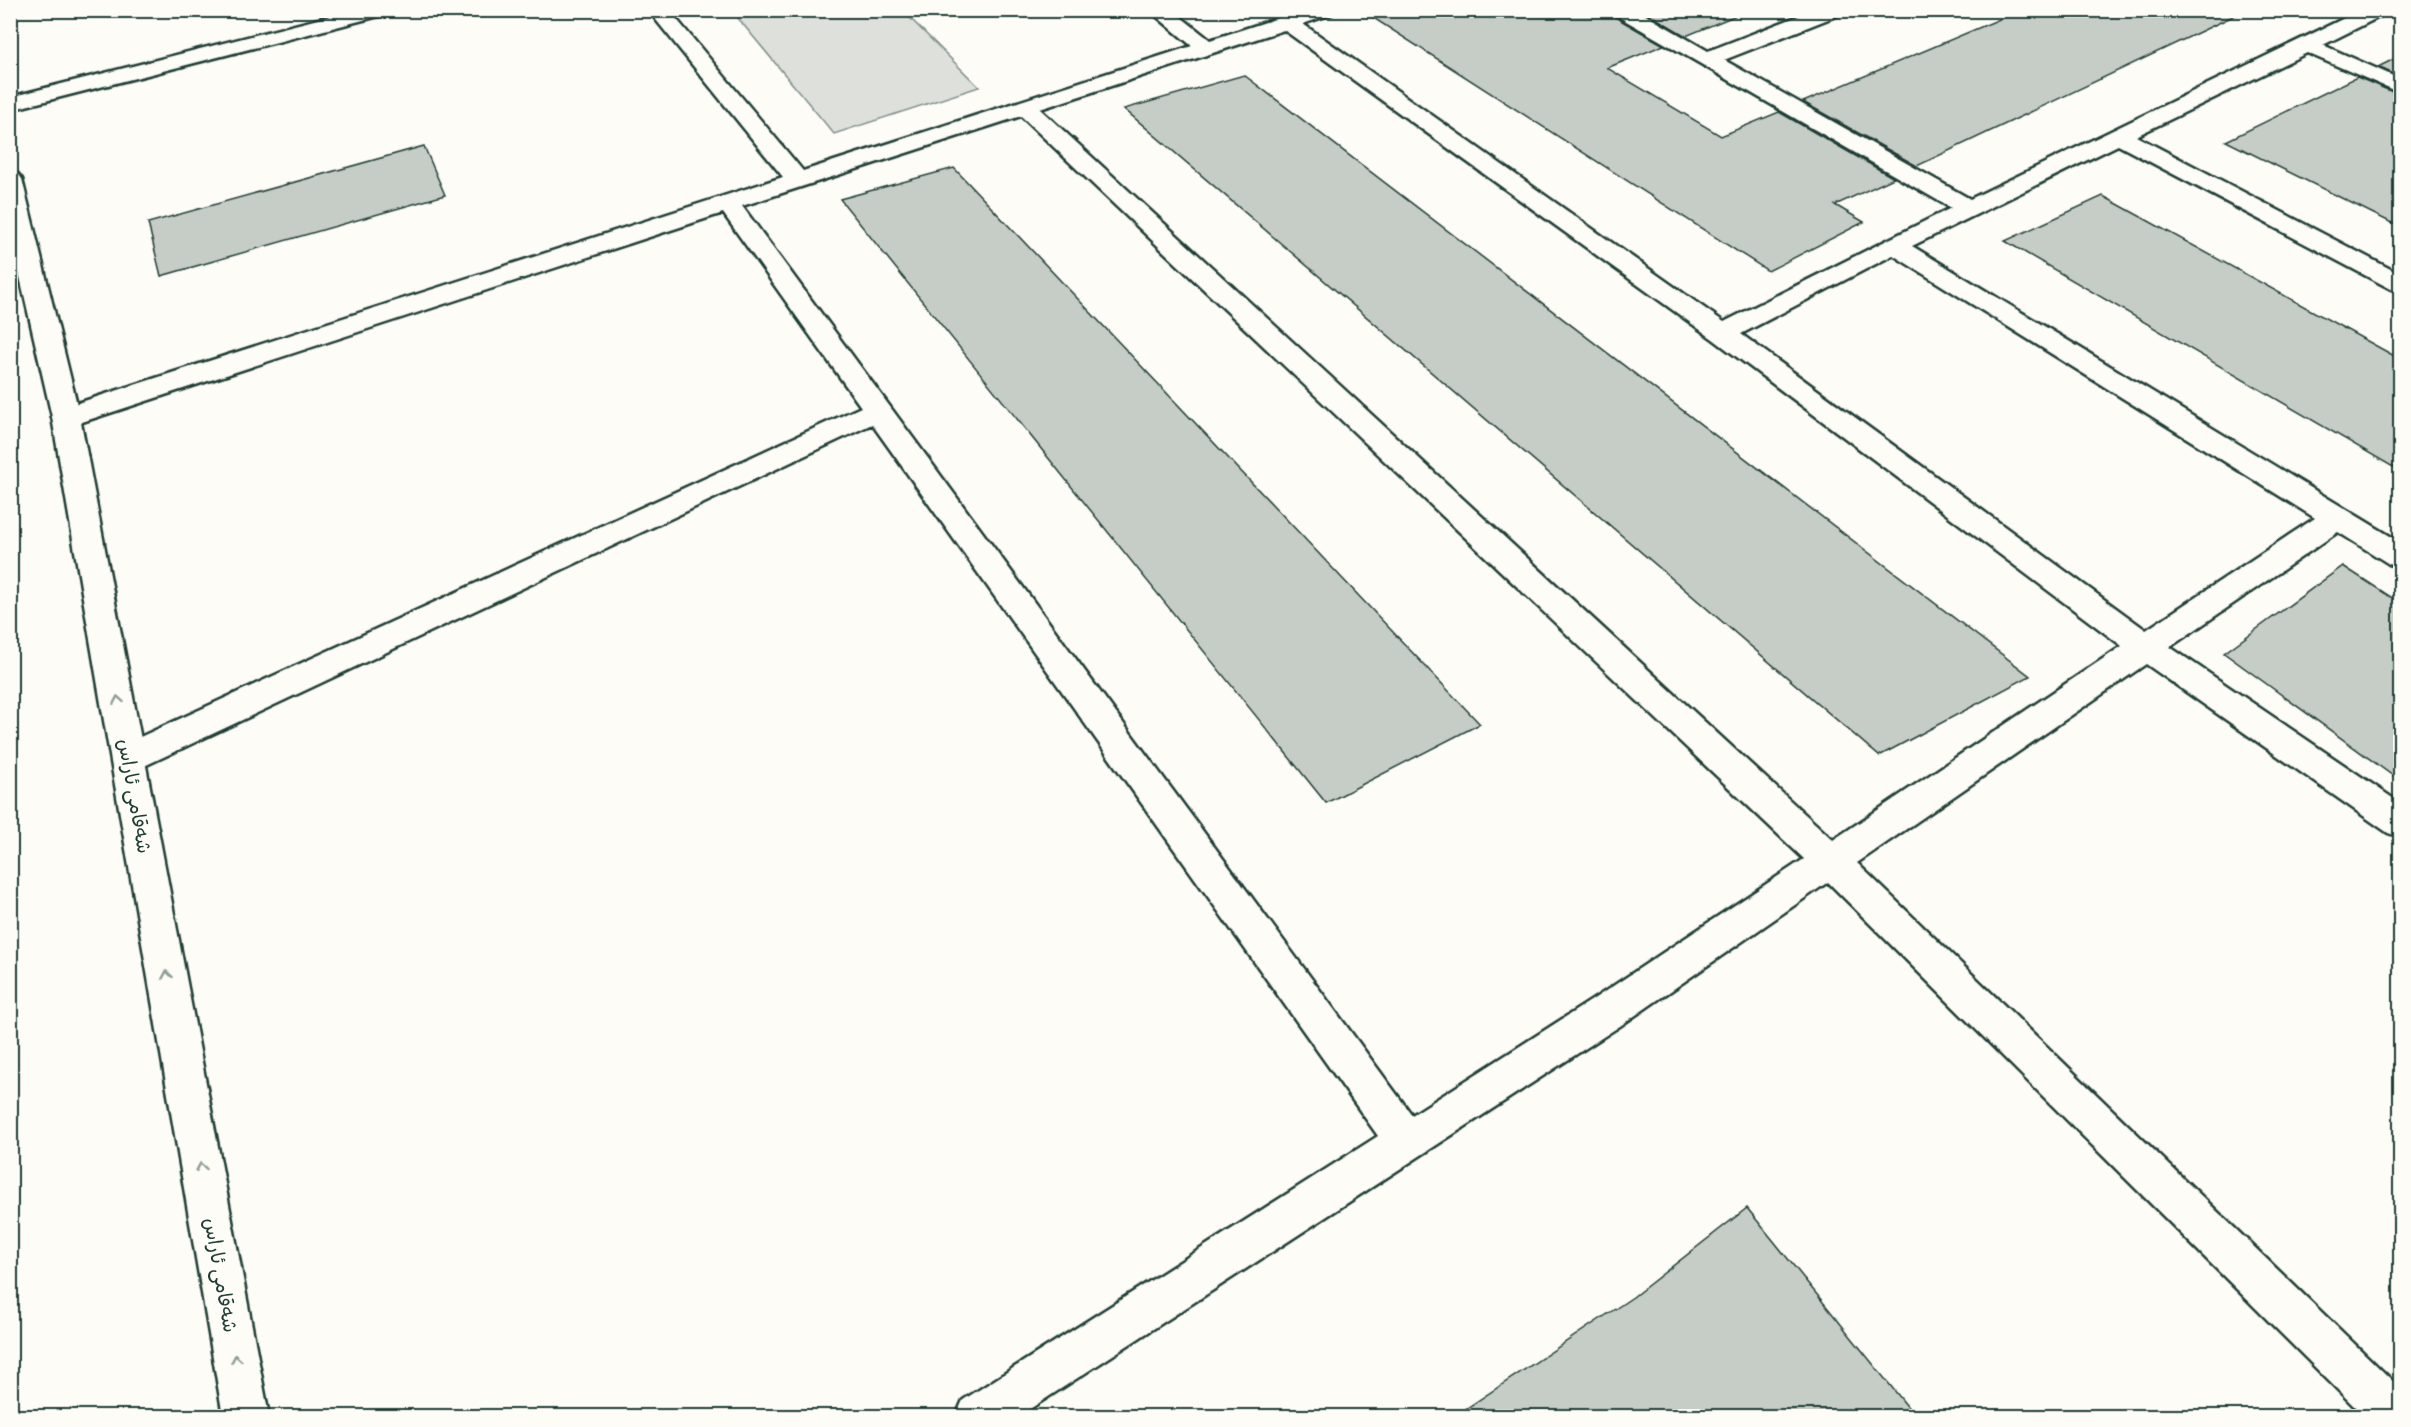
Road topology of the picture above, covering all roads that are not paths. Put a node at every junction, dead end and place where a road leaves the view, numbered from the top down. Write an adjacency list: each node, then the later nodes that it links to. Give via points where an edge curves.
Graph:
1 (380, 10): 13 (street)
2 (658, 10): 17 (street)
3 (1159, 10): 10 (street)
4 (1325, 10): 8 (street)
5 (1621, 10): 11 (street)
6 (1834, 10): 11 (street)
7 (2378, 10): 9 (street)
8 (1288, 23): 10 (street); 22 (street)
9 (2307, 45): 12 (street); 15 (street)
10 (1207, 48): 14 (street)
11 (1707, 59): 19 (street)
12 (2400, 87)
13 (10, 104)
14 (1025, 107): 17 (street); 30 (street)
15 (2120, 136): 19 (street); 21 (street)
16 (10, 179): 24 (street, شەقامی ئاراس)
17 (797, 179): 18 (street)
18 (727, 202): 23 (street); 24 (street)
19 (1970, 208): 20 (street)
20 (1894, 245): 22 (street); 25 (street)
21 (2400, 284)
22 (1722, 333): 27 (street)
23 (878, 410): 28 (street); 31 (street)
24 (66, 417): 28 (street, شەقامی ئاراس, one-way to 24)
25 (2338, 517): 26 (street); 27 (street)
26 (2400, 556)
27 (2146, 647): 29 (street); 30 (street)
28 (128, 758): 32 (street, شەقامی ئاراس, one-way to 28)
29 (2400, 822)
30 (1831, 861): 31 (street, via 1606,1013); 34 (street)
31 (1406, 1141): 33 (street)
32 (246, 1416)
33 (978, 1416)
34 (2396, 1416)

